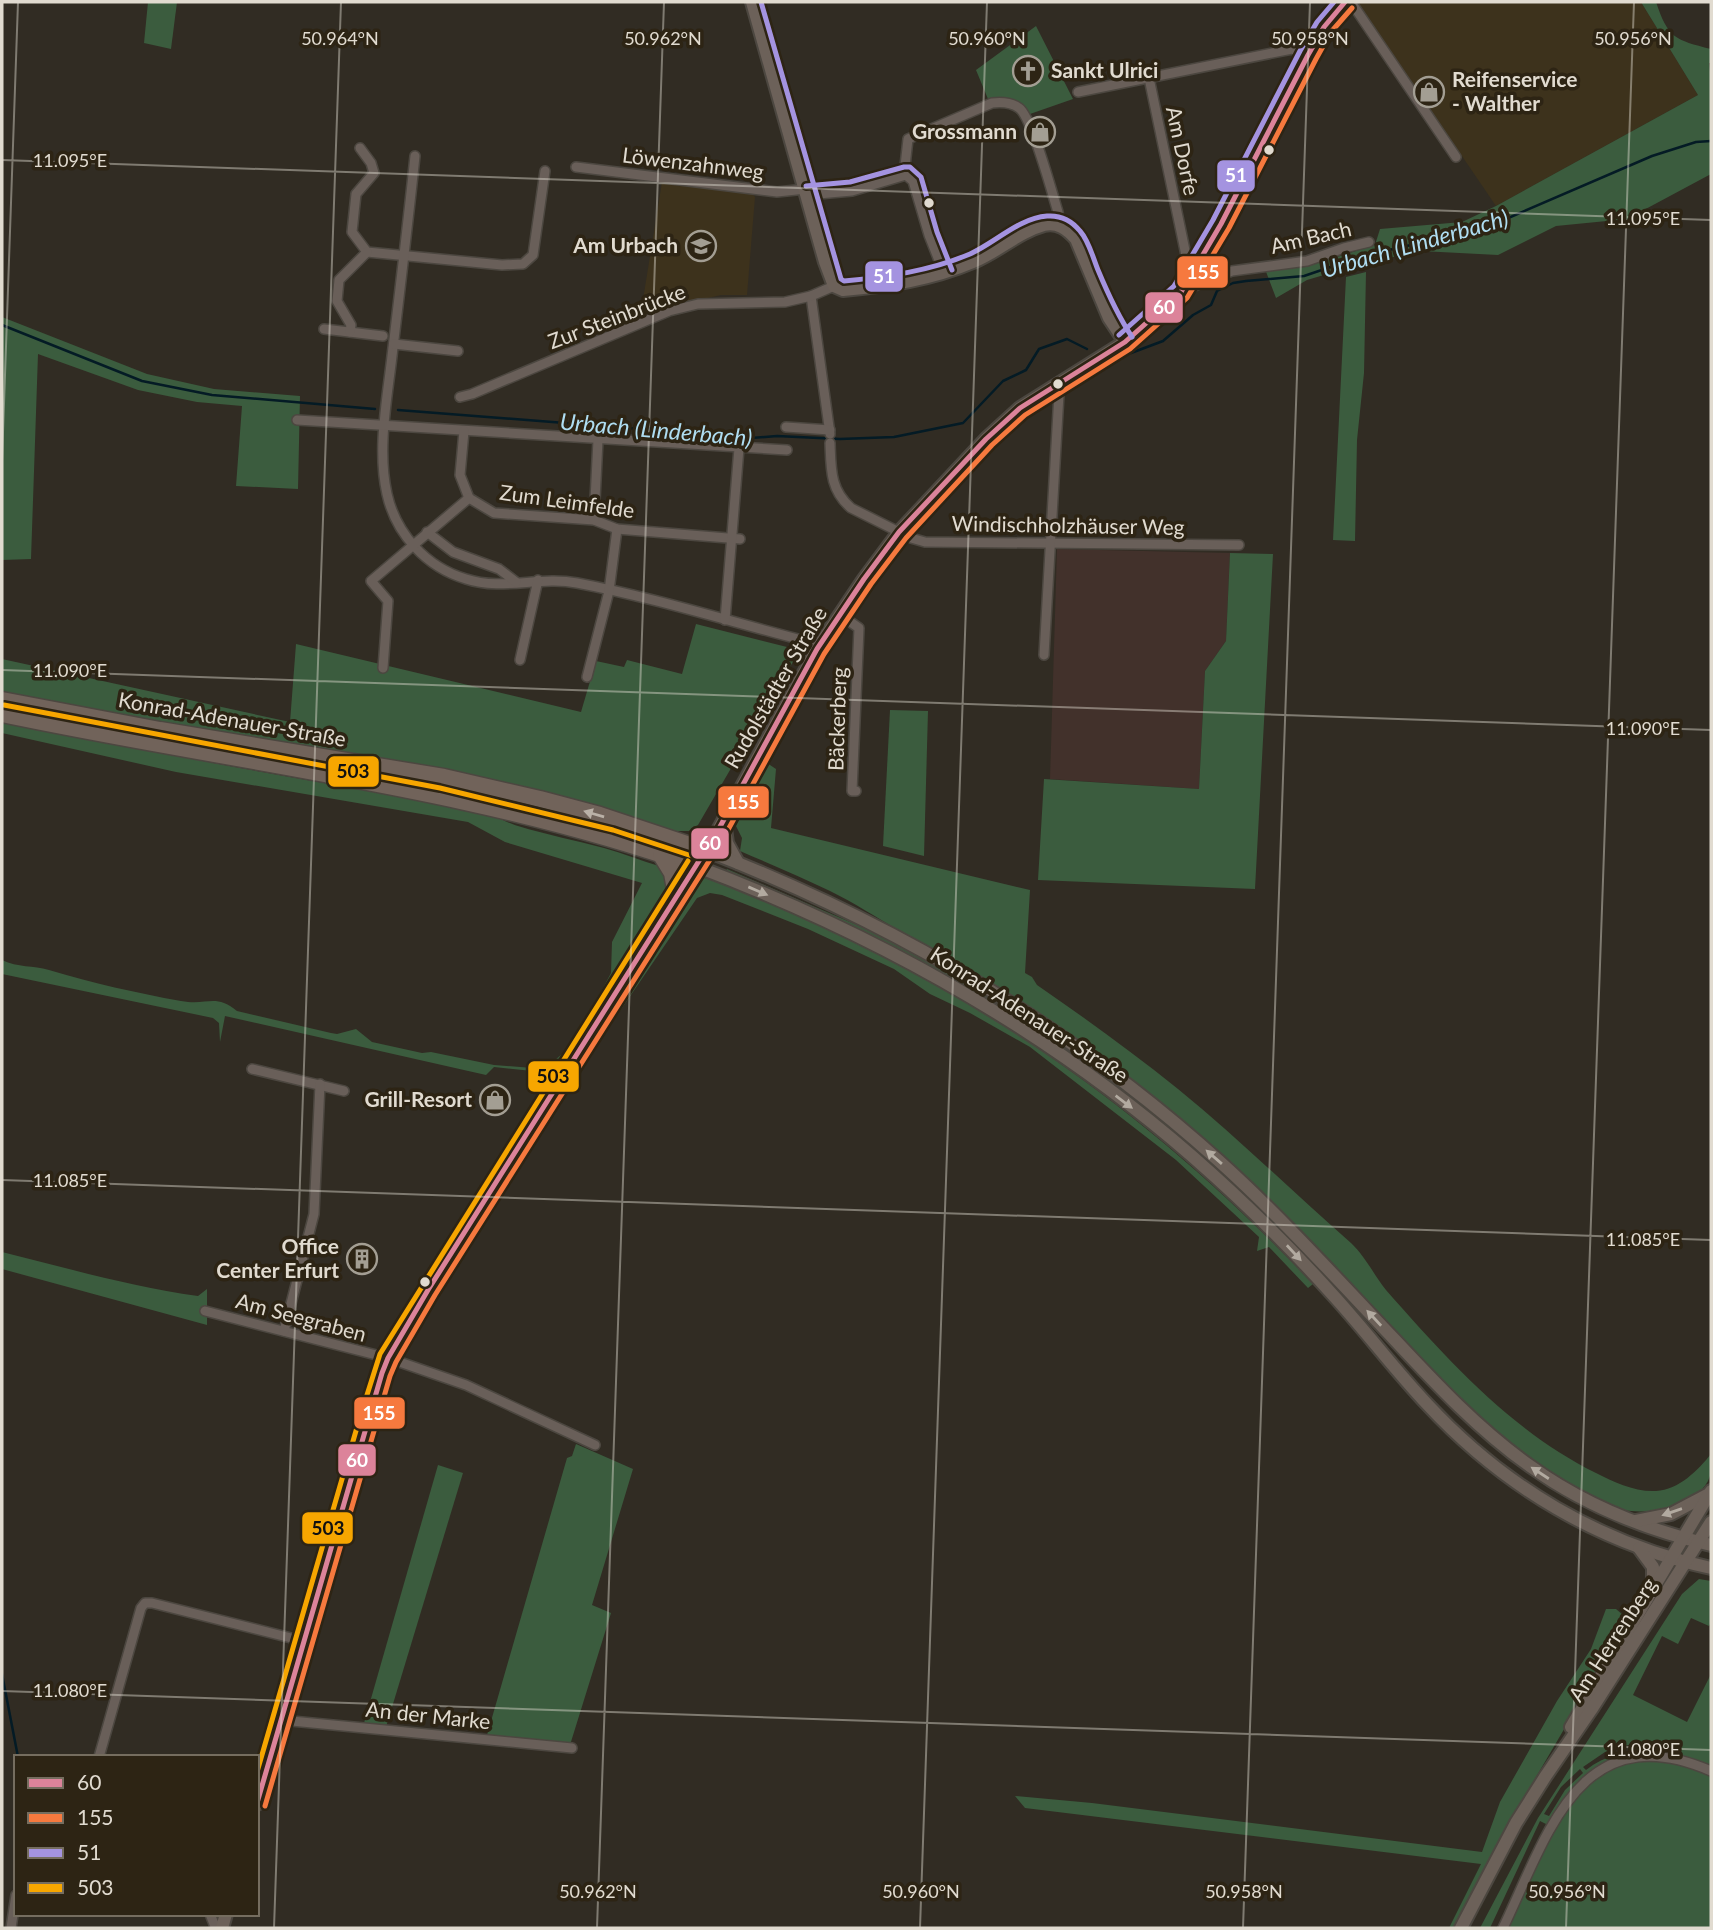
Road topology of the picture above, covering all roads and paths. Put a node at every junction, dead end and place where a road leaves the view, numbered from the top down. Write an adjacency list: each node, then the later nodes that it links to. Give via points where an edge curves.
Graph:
1 (752, 2): 13 (main road)
2 (1345, 2): 4 (main road, Rudolstädter Straße)
3 (1351, 2): 9 (street)
4 (1308, 55): 5 (street, via 1292,49); 18 (main road, Rudolstädter Straße)
5 (1149, 78): 6 (street); 18 (street, Am Dorfe)
6 (1078, 92)
7 (360, 148): 16 (street, via 374,173 356,194 352,232)
8 (415, 156): 17 (street)
9 (1456, 157)
10 (576, 167): 13 (street, Löwenzahnweg)
11 (545, 171): 17 (street, via 533,255 523,264)
12 (904, 175): 13 (street, Löwenzahnweg, via 852,191); 14 (street, via 908,139 1002,102 1026,115); 19 (street, via 913,181)
13 (806, 192): 20 (main road)
14 (1060, 226): 19 (main road, via 1031,230); 26 (main road, via 1076,239 1109,318)
15 (1369, 242): 21 (street, Am Bach, via 1307,261 1232,271)
16 (368, 252): 17 (street); 24 (street, via 339,280 337,301 351,325)
17 (404, 255): 27 (street)
18 (1193, 271): 21 (main road, Rudolstädter Straße)
19 (944, 273): 20 (main road, via 861,288)
20 (834, 286): 22 (street, Zur Steinbrücke)
21 (1181, 292): 26 (main road, Rudolstädter Straße)
22 (811, 296): 30 (street, Zur Steinbrücke, via 776,302 698,304 670,311); 35 (street, Windischholzhäuser Weg)
23 (324, 329): 24 (street)
24 (350, 332): 25 (street)
25 (383, 336)
26 (1125, 342): 29 (main road, Rudolstädter Straße)
27 (394, 344): 28 (street); 32 (street)
28 (458, 351)
29 (1054, 386): 43 (main road, Rudolstädter Straße, via 1020,408 986,439); 45 (street, via 1059,394)
30 (460, 397)
31 (297, 420): 32 (street)
32 (385, 426): 34 (street); 46 (street, via 387,493 394,516)
33 (786, 427): 35 (street)
34 (464, 431): 36 (street); 39 (street, Zum Leimfelde, via 460,475)
35 (830, 436): 43 (street, Windischholzhäuser Weg, via 832,478 842,500)
36 (598, 440): 37 (street); 40 (street)
37 (738, 448): 38 (street); 44 (street)
38 (787, 450)
39 (469, 498): 40 (street, Zum Leimfelde, via 494,513); 42 (street)
40 (594, 520): 41 (street, Zum Leimfelde)
41 (617, 529): 44 (street, Zum Leimfelde); 50 (street)
42 (428, 532): 46 (street); 49 (street, via 453,552 499,569)
43 (898, 532): 45 (street, Windischholzhäuser Weg, via 925,542); 51 (main road, Rudolstädter Straße)
44 (736, 539): 52 (street)
45 (1052, 543): 47 (street, Windischholzhäuser Weg); 54 (street)
46 (412, 545): 49 (street, via 467,580); 56 (street, via 371,581 388,601)
47 (1239, 545)
48 (538, 580): 49 (street); 50 (street, via 568,581); 55 (street)
49 (517, 582)
50 (610, 591): 52 (street); 57 (street)
51 (839, 614): 53 (main road, Rudolstädter Straße); 60 (street, Bäckerberg, via 859,628 852,791)
52 (725, 620): 53 (street, via 798,639)
53 (817, 649): 61 (main road, Rudolstädter Straße)
54 (1044, 655)
55 (520, 660)
56 (383, 668)
57 (587, 677)
58 (2, 699): 62 (highway, Konrad-Adenauer-Straße, one-way to 58, via 600,815 444,777)
59 (2, 714): 63 (highway, Konrad-Adenauer-Straße, via 445,797)
60 (856, 791)
61 (724, 821): 62 (main road, Rudolstädter Straße); 64 (main road, via 727,844)
62 (705, 850): 64 (main road, Konrad-Adenauer-Straße); 65 (main road, Rudolstädter Straße)
63 (662, 855): 65 (highway, Konrad-Adenauer-Straße); 66 (highway)
64 (739, 863): 75 (main road, Konrad-Adenauer-Straße, one-way to 64, via 1557,1484 1487,1433 1288,1226 1220,1162 1073,1044 929,954)
65 (695, 866): 66 (main road, Rudolstädter Straße); 79 (main road, Konrad-Adenauer-Straße, one-way to 79, via 781,901 922,969 1088,1075 1193,1157 1284,1243 1425,1403 1493,1466 1555,1509)
66 (676, 895): 72 (main road, Rudolstädter Straße)
67 (253, 1069): 68 (street)
68 (320, 1084): 69 (street); 71 (street, via 313,1214)
69 (344, 1091)
70 (205, 1311): 71 (street, Am Seegraben)
71 (284, 1331): 72 (street, Am Seegraben)
72 (388, 1358): 73 (street, Am Seegraben, via 466,1385); 84 (main road, Rudolstädter Straße)
73 (595, 1445)
74 (1711, 1492): 75 (main road, one-way to 75, via 1671,1514); 77 (main road, Am Herrenberg)
75 (1631, 1521): 77 (main road, Konrad-Adenauer-Straße)
76 (1711, 1522): 78 (main road, Am Herrenberg)
77 (1682, 1538): 78 (main road, Konrad-Adenauer-Straße); 80 (main road, Am Herrenberg)
78 (1705, 1544): 81 (main road, Am Herrenberg)
79 (1639, 1548): 80 (main road, Konrad-Adenauer-Straße); 83 (main road, via 1653,1567)
80 (1670, 1558): 81 (main road, Konrad-Adenauer-Straße); 83 (main road, Am Herrenberg)
81 (1686, 1562): 82 (main road, Konrad-Adenauer-Straße); 89 (main road, Am Herrenberg)
82 (1711, 1568)
83 (1651, 1590): 89 (main road, Am Herrenberg)
84 (303, 1642): 85 (main road, Rudolstädter Straße); 87 (street, via 145,1603)
85 (281, 1720): 86 (street, An der Marke); 90 (main road, Rudolstädter Straße)
86 (572, 1748)
87 (100, 1755)
88 (1711, 1771): 94 (street, via 1685,1760 1647,1754 1613,1762 1588,1778 1558,1814)
89 (1545, 1777): 93 (main road, Am Herrenberg)
90 (259, 1797)
91 (14, 1908): 92 (street)
92 (11, 1928)
93 (1461, 1928)
94 (1503, 1928)

